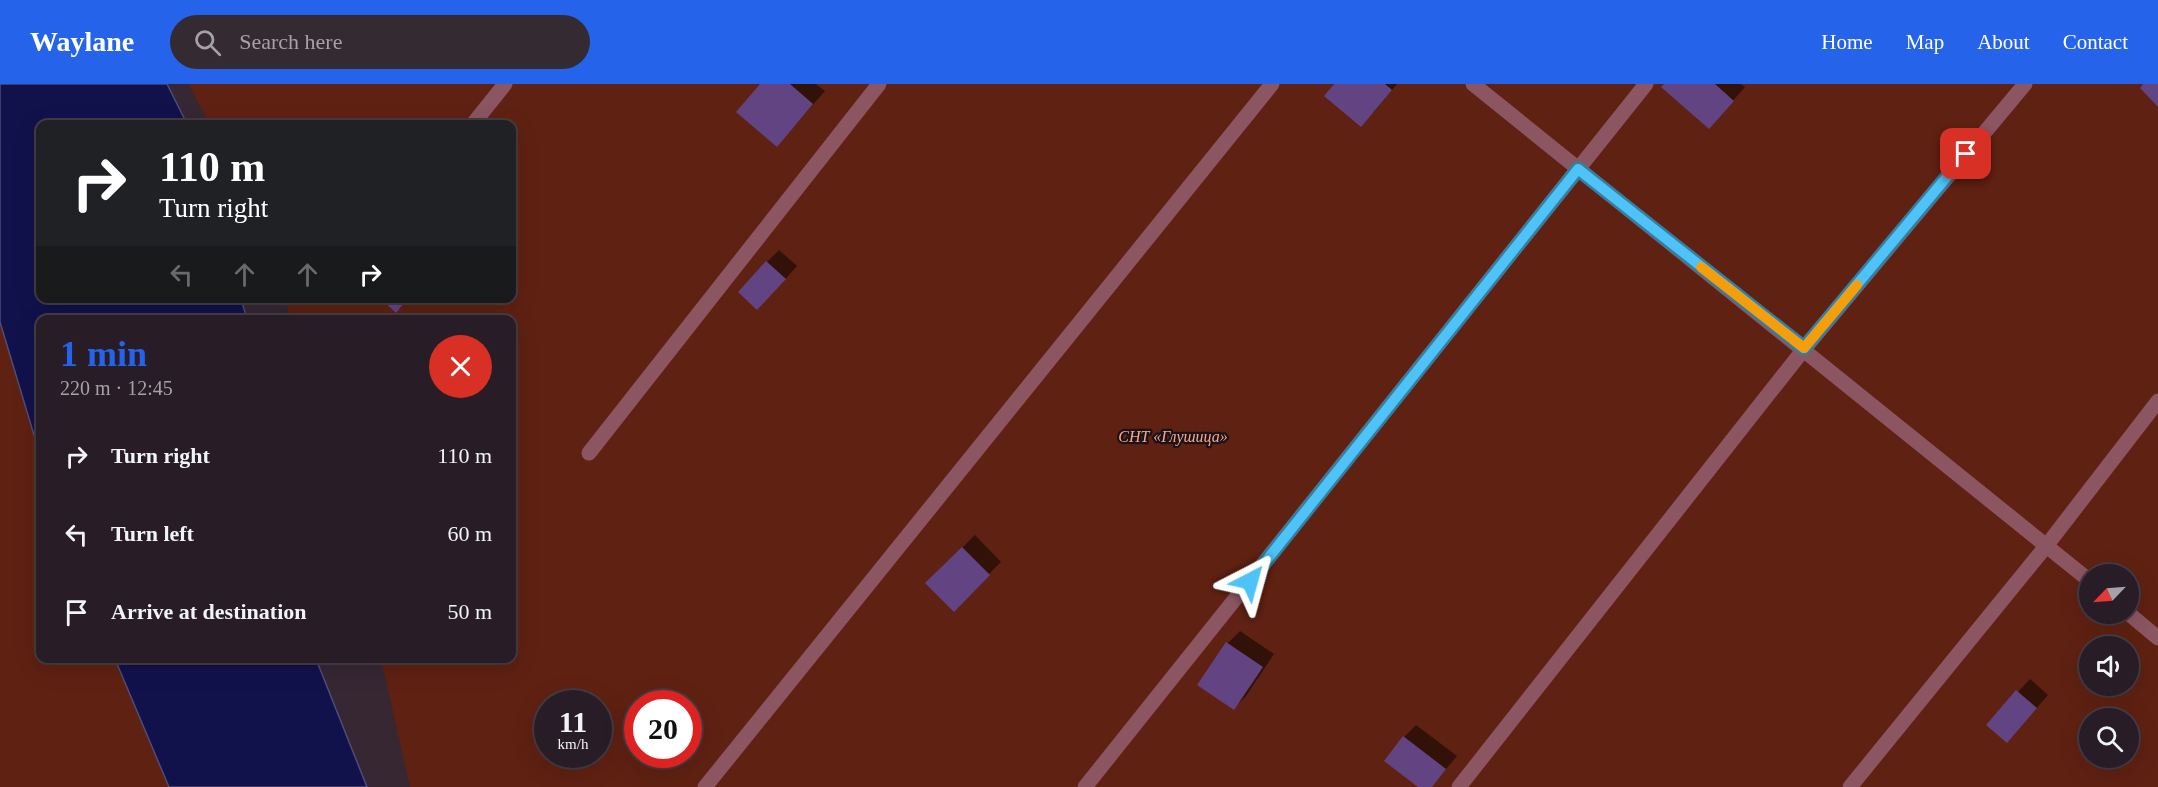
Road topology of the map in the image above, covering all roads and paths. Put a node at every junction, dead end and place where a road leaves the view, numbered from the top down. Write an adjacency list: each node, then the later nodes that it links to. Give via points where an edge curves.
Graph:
1 (506, 84): 7 (lane)
2 (879, 84): 11 (lane)
3 (1272, 84): 16 (lane)
4 (1473, 84): 8 (lane)
5 (1646, 84): 8 (lane)
6 (2025, 84): 9 (lane)
7 (476, 120)
8 (1578, 169): 9 (lane); 17 (lane)
9 (1804, 348): 12 (lane); 18 (lane)
10 (2158, 401): 12 (lane)
11 (589, 453)
12 (2047, 545): 13 (lane); 19 (lane)
13 (2079, 572)
14 (2139, 622): 15 (lane)
15 (2158, 638)
16 (705, 787)
17 (1085, 787)
18 (1459, 787)
19 (1850, 787)

